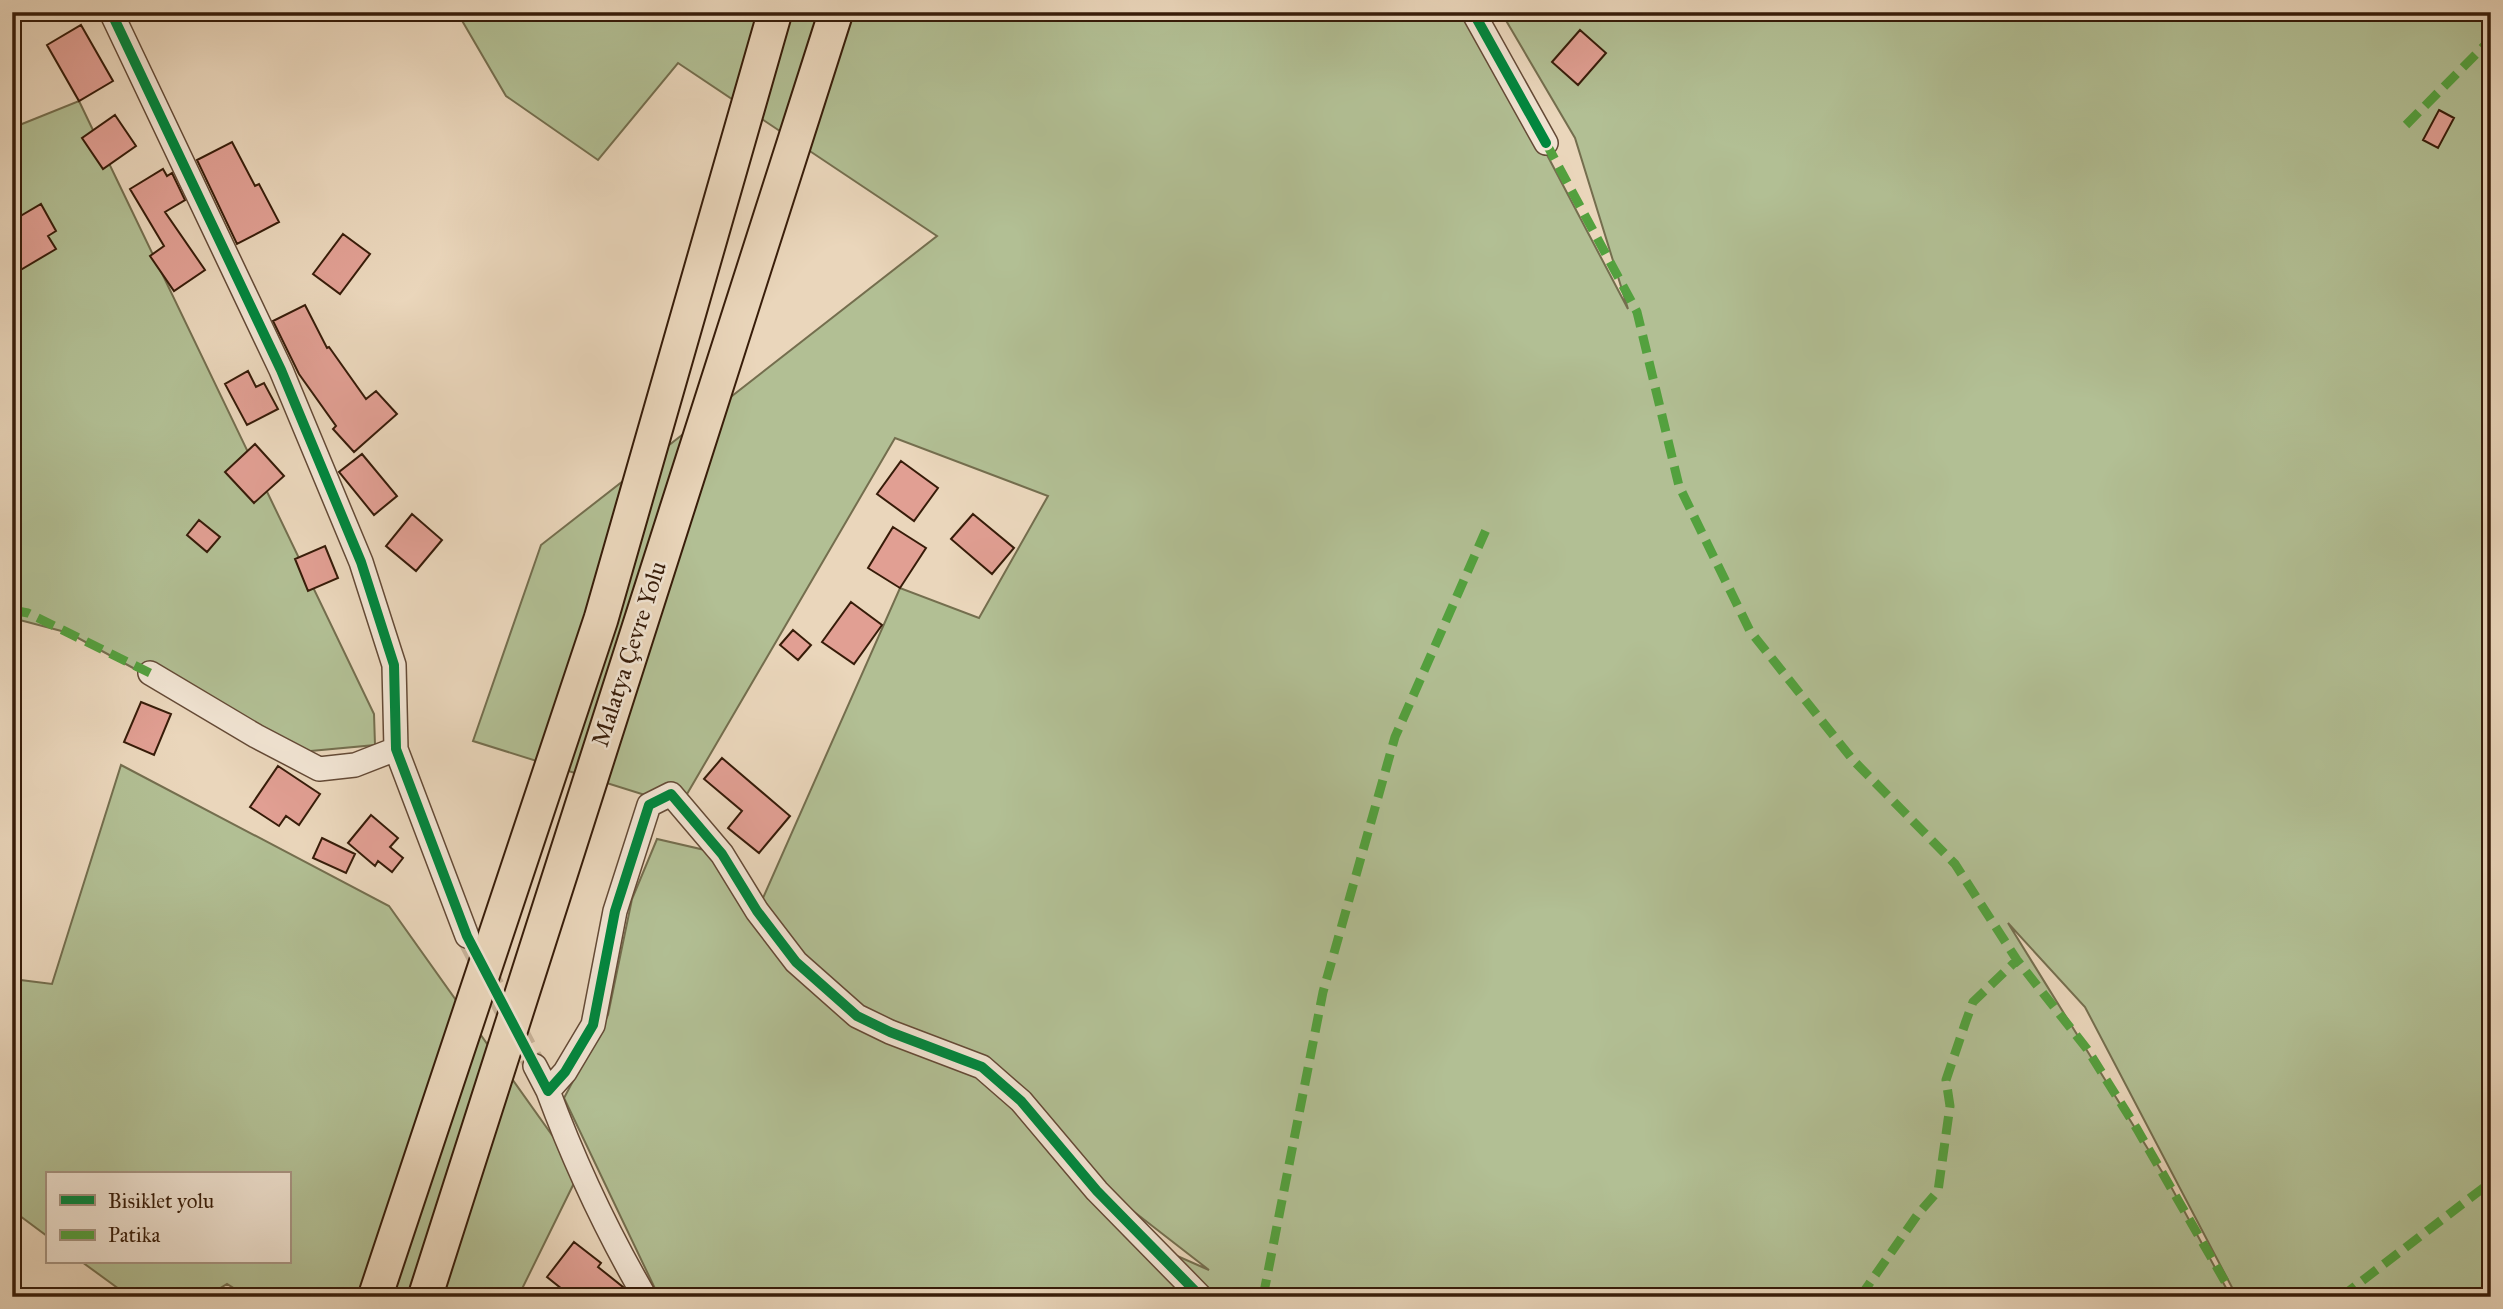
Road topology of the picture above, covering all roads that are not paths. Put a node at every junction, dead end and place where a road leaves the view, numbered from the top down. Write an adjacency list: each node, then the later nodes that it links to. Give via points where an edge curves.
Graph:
1 (111, 12): 7 (street, via 281,370 361,562 394,666)
2 (775, 12): 11 (highway, Malatya Çevre Yolu, via 601,619)
3 (836, 12): 12 (highway, Malatya Çevre Yolu)
4 (1473, 12): 5 (street)
5 (1546, 143)
6 (150, 673): 7 (street, via 319,769 355,765)
7 (397, 749): 8 (street)
8 (467, 936)
9 (535, 1066): 10 (street)
10 (548, 1091): 13 (street, via 579,1173); 14 (street, via 593,1025 615,911 649,805 671,794 722,854 796,962 857,1016 982,1067 1021,1101 1097,1191)
11 (374, 1297)
12 (425, 1297)
13 (645, 1297)
14 (1201, 1297)

